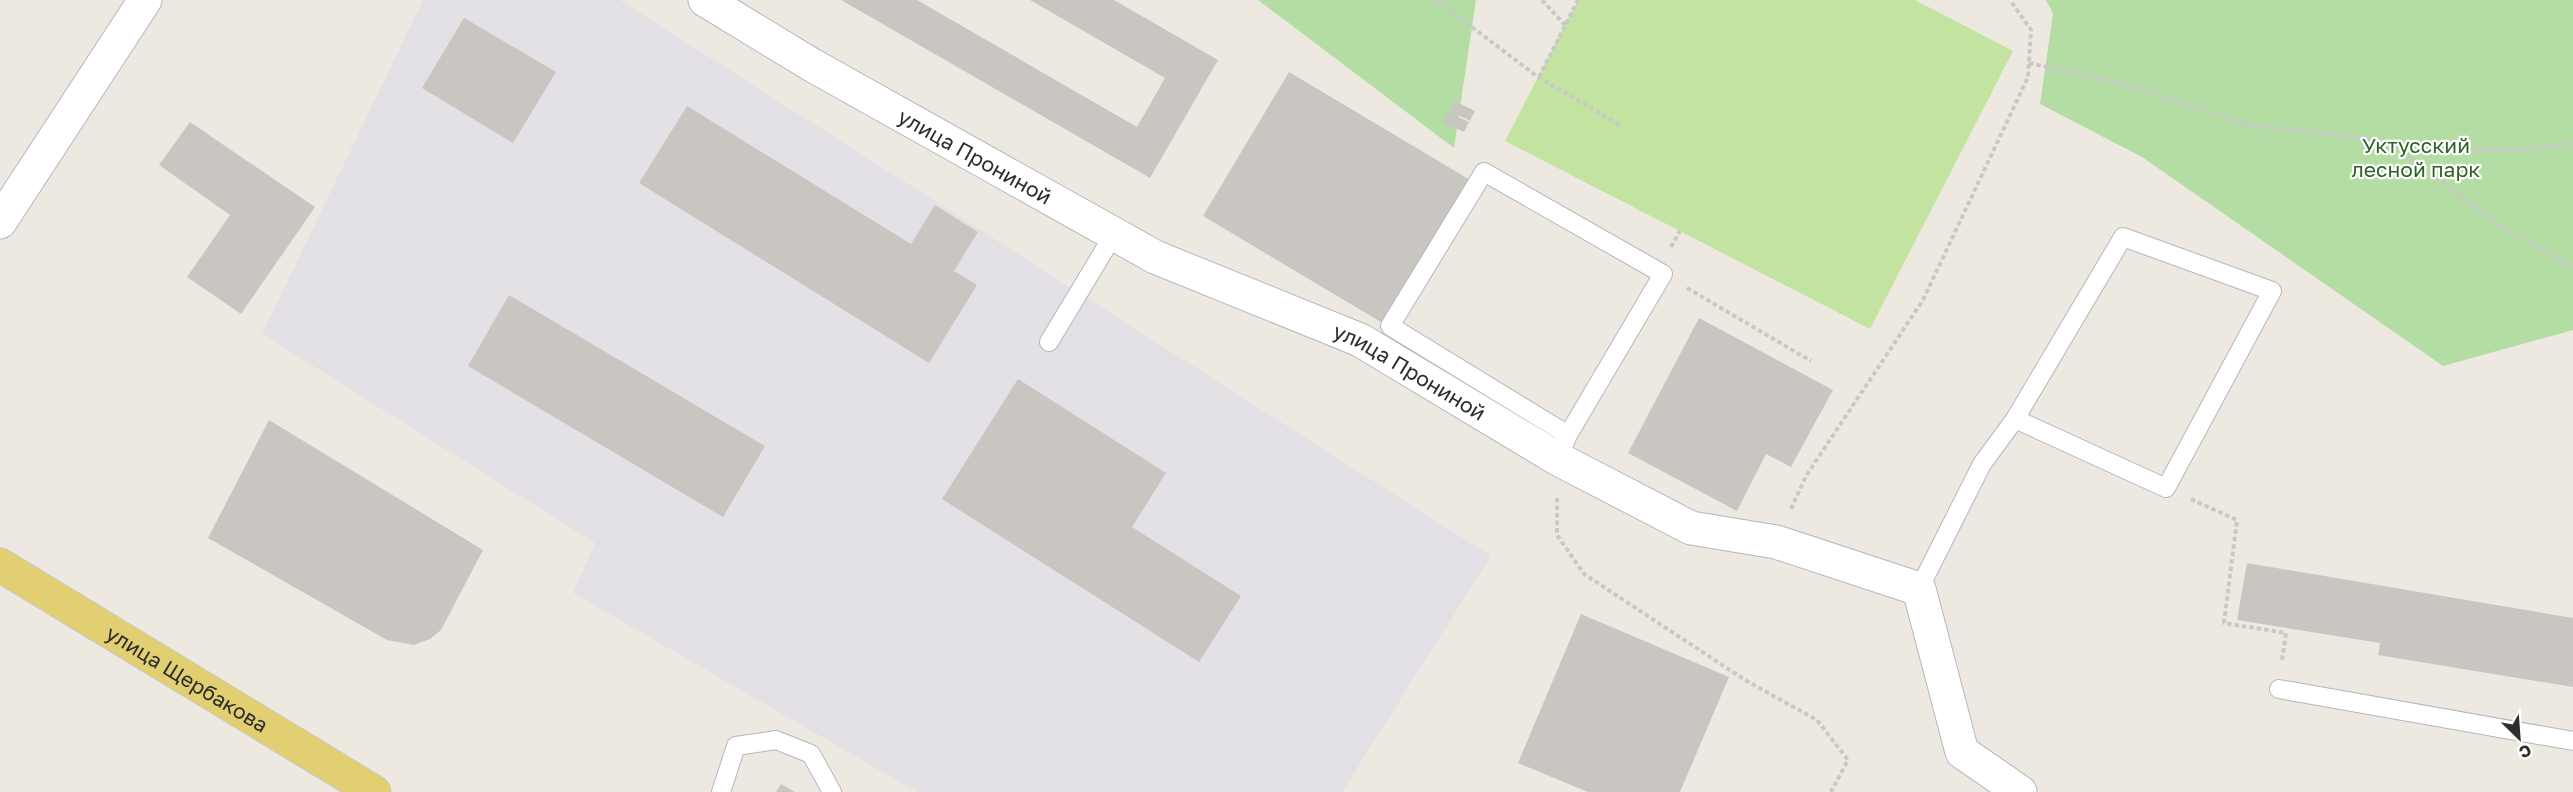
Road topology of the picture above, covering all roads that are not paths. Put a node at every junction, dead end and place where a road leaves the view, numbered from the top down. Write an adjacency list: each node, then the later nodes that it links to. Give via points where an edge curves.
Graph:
1 (145, 0): 3 (street)
2 (705, 0): 4 (street, улица Прониной, via 812,65)
3 (0, 222)
4 (1114, 234): 5 (lane); 7 (street, улица Прониной, via 1155,257 1360,340)
5 (1049, 342)
6 (2016, 419): 6 (lane, via 2166,488 2272,291 2123,237); 9 (lane, via 1982,464)
7 (1563, 447): 7 (lane, via 1663,274 1484,172 1390,326); 9 (street, улица Прониной, via 1691,528 1776,542)
8 (0, 565): 12 (main road, улица Щербакова)
9 (1919, 589): 15 (street, via 1962,752)
10 (2279, 689): 11 (lane)
11 (2573, 741)
12 (374, 792)
13 (721, 792): 14 (lane, via 736,746 776,740 812,754)
14 (832, 792)
15 (2020, 792)

